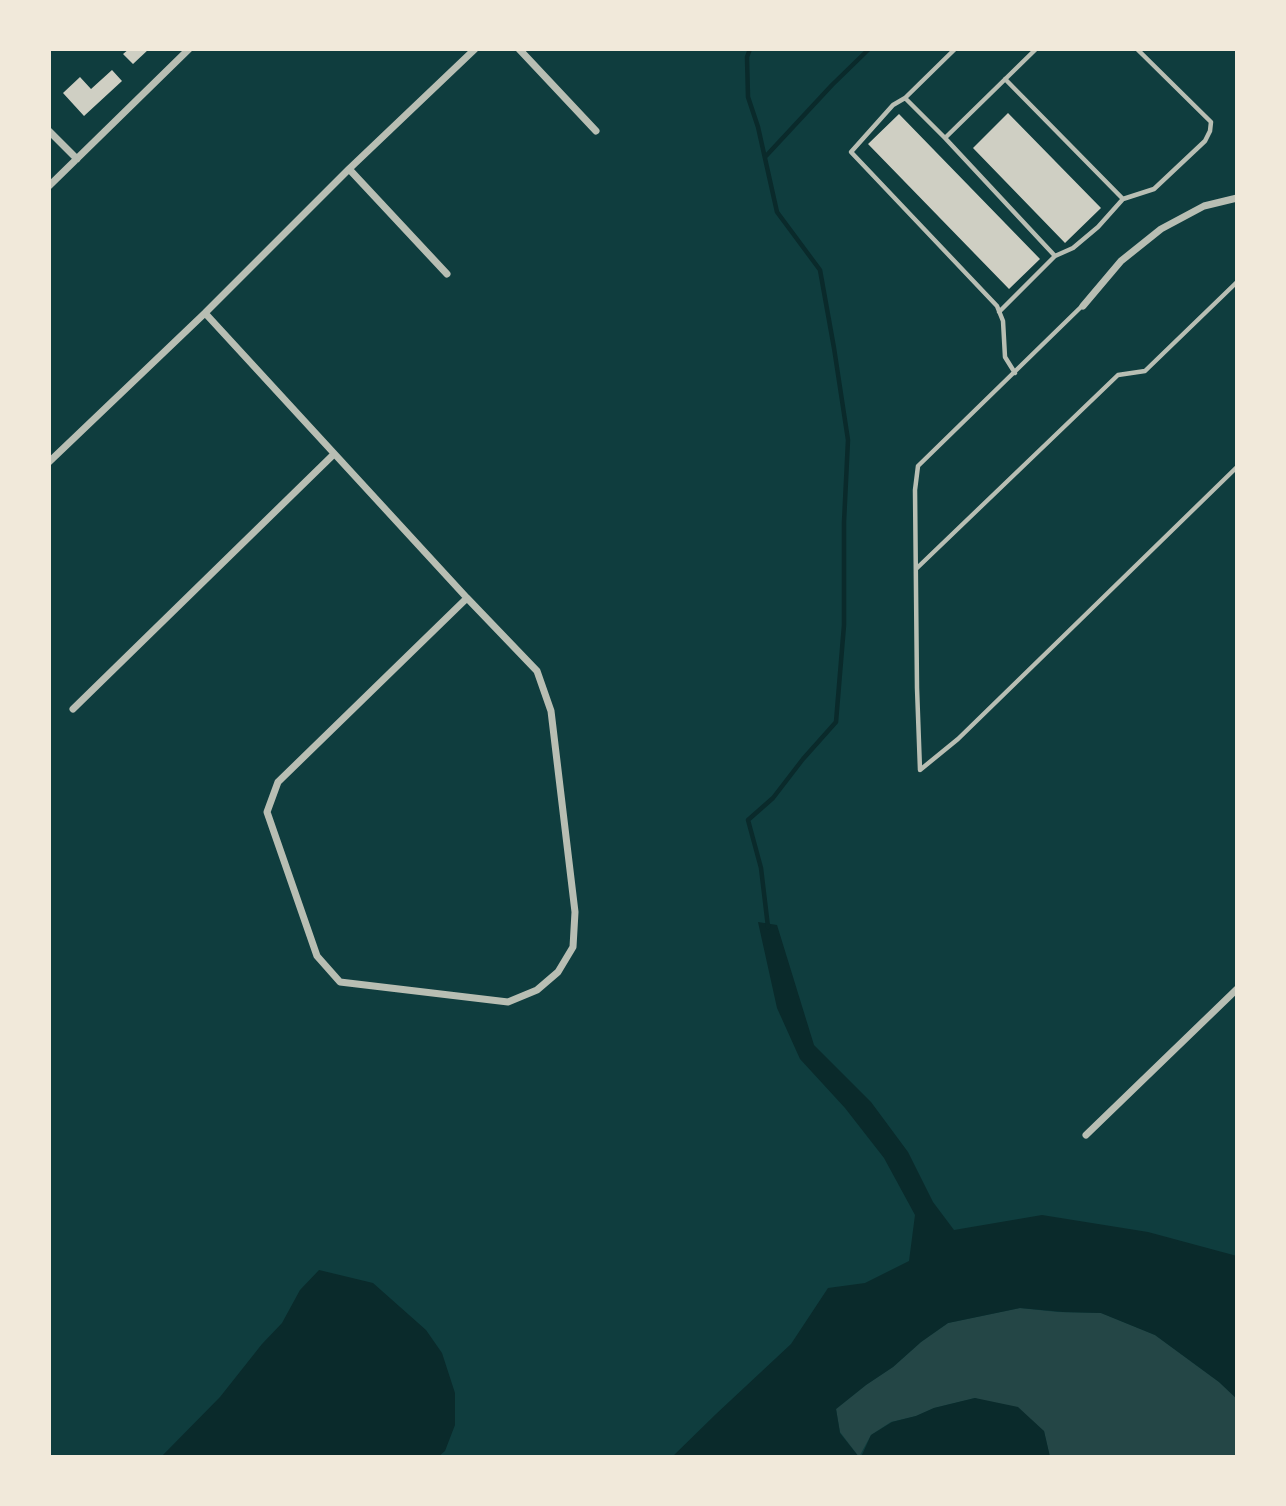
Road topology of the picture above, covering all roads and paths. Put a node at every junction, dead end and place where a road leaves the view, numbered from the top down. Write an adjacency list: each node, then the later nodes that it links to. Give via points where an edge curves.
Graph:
1 (189, 49): 12 (street)
2 (475, 49): 13 (street)
3 (519, 49): 10 (street)
4 (955, 49): 8 (lane)
5 (1036, 49): 7 (lane)
6 (1137, 49): 16 (lane, via 1211,121 1205,141 1154,188)
7 (1005, 79): 11 (lane); 16 (lane)
8 (905, 98): 11 (lane); 21 (lane, via 892,105 851,152)
9 (49, 131): 12 (street)
10 (596, 131)
11 (945, 138): 17 (lane)
12 (76, 159): 14 (street)
13 (349, 169): 18 (street); 22 (street)
14 (49, 186)
15 (1237, 198): 20 (street, via 1204,206 1161,229 1121,261)
16 (1123, 199): 17 (lane, via 1073,248)
17 (1055, 256): 21 (lane)
18 (447, 274)
19 (1237, 282): 27 (lane, via 1144,371 1118,375)
20 (1083, 306): 23 (lane)
21 (999, 312): 23 (lane, via 1005,357)
22 (205, 313): 24 (street); 25 (street)
23 (1015, 373): 27 (lane, via 918,466)
24 (334, 454): 28 (street); 29 (street)
25 (49, 462)
26 (1237, 467): 27 (lane, via 958,739 920,770)
27 (916, 569)
28 (467, 598): 28 (street, via 537,671 551,711 575,912 573,947 558,972 537,990 508,1002 340,982 317,956 267,813 278,782)
29 (72, 709)
30 (1237, 989): 31 (street)
31 (1086, 1135)

